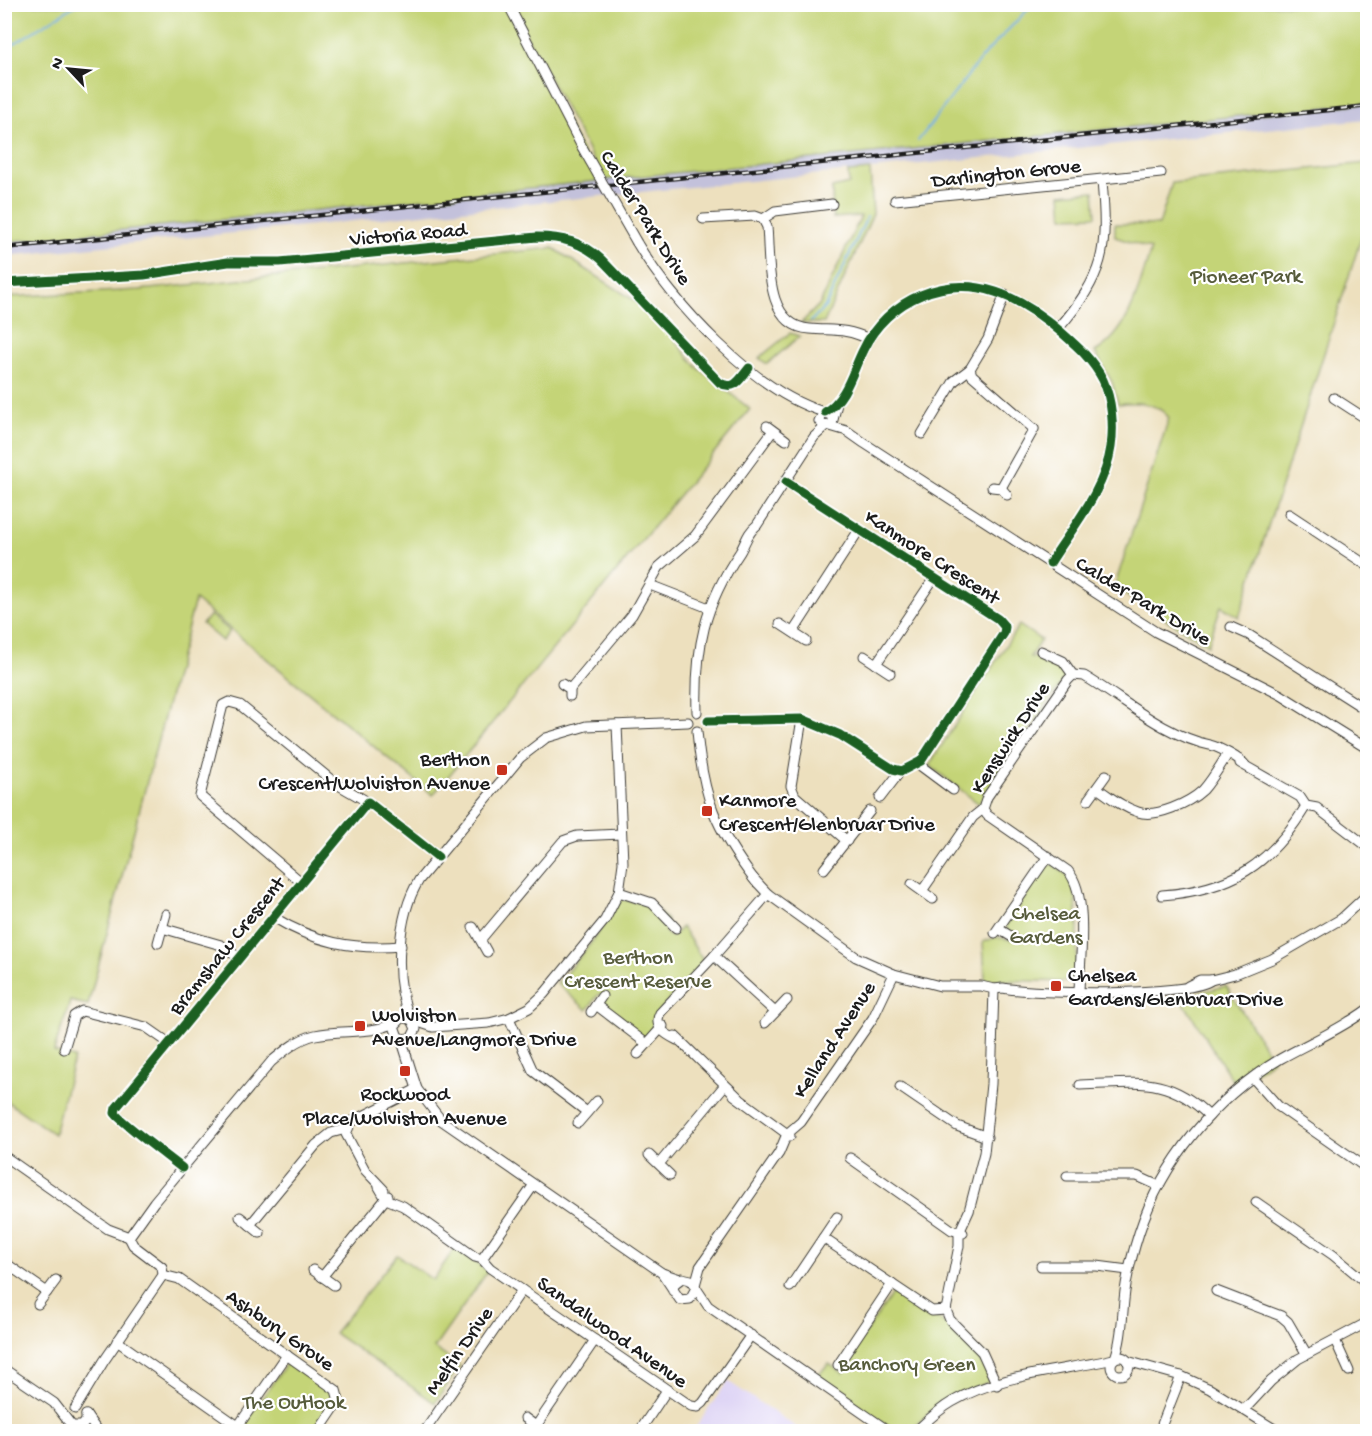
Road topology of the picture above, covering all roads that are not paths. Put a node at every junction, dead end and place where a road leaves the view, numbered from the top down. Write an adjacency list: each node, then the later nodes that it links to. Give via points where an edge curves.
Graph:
1 (508, 4): 12 (street, Calder Park Drive, bridge, via 637,243 687,312)
2 (1161, 173): 3 (street)
3 (1102, 181): 4 (street, Darlington Grove); 10 (street, Darlington Grove, via 1106,226 1099,269 1085,296)
4 (895, 200)
5 (832, 204): 7 (street, via 775,210)
6 (703, 219): 7 (street)
7 (763, 219): 11 (street, via 774,297 784,316 801,328 847,330)
8 (4, 283): 12 (street, Victoria Road, via 144,275 228,262 280,262 560,238 582,245 601,259 720,384 735,385)
9 (1005, 294): 10 (street, via 1026,304); 11 (street, via 968,286 927,292 898,308); 13 (street, via 988,339)
10 (1058, 329): 23 (street, via 1082,351 1103,381 1112,431 1100,485)
11 (869, 339): 15 (street)
12 (748, 368): 15 (street, Calder Park Drive)
13 (970, 369): 17 (street, via 954,381); 20 (street, via 972,375 1034,429)
14 (1334, 398): 16 (street)
15 (826, 419): 19 (street); 23 (street, Calder Park Drive)
16 (1368, 420)
17 (921, 437)
18 (786, 440): 26 (street, via 770,429 695,536 659,567)
19 (786, 482): 22 (street, Kanmore Crescent); 27 (street, via 724,576)
20 (1000, 490)
21 (1289, 514): 24 (street)
22 (859, 530): 25 (street, Kanmore Crescent); 30 (street)
23 (1050, 563): 45 (street, Calder Park Drive, via 1156,632 1281,695)
24 (1368, 566)
25 (934, 578): 34 (street); 47 (street, Kanmore Crescent, via 998,619 1005,630)
26 (650, 585): 27 (street); 37 (street, via 625,625)
27 (709, 608): 39 (street, via 697,658)
28 (780, 624): 30 (street)
29 (1231, 627): 38 (street)
30 (792, 632): 31 (street)
31 (806, 641)
32 (1041, 651): 36 (street, Kenswick Drive, via 1063,662)
33 (864, 656): 34 (street)
34 (876, 664): 35 (street)
35 (890, 673)
36 (1073, 675): 46 (street, Kenswick Drive, via 1088,678 1140,714 1215,745); 56 (street, Kenswick Drive, via 987,797)
37 (568, 690)
38 (1368, 711)
39 (697, 712): 41 (street); 42 (street, via 691,714)
40 (802, 719): 41 (street); 48 (street, via 840,735); 59 (street, via 791,786 795,796)
41 (708, 721): 44 (street, via 704,730)
42 (688, 722): 43 (street); 44 (street)
43 (617, 724): 58 (street); 62 (street, via 570,729 530,748)
44 (697, 731): 70 (street, via 701,774 716,821 730,848)
45 (1368, 749)
46 (1226, 756): 50 (street, via 1196,796 1159,812 1138,812); 55 (street, Kenswick Drive, via 1240,759 1300,797)
47 (918, 764): 48 (street); 51 (street)
48 (900, 772): 52 (street)
49 (1106, 775): 50 (street)
50 (1097, 788): 53 (street)
51 (953, 790)
52 (880, 798)
53 (1088, 800)
54 (368, 802): 62 (street); 64 (street, Bramshaw Crescent); 64 (street, via 335,783 240,705 224,705 200,796)
55 (1305, 808): 60 (street, Kenswick Drive, via 1317,808); 69 (street, via 1279,845 1250,870 1215,887)
56 (983, 809): 61 (street, Kenswick Drive); 66 (street, via 973,817)
57 (870, 811): 59 (street)
58 (621, 834): 67 (street); 78 (street, via 577,836 563,841)
59 (847, 841): 63 (street)
60 (1368, 847)
61 (1048, 856): 77 (street, via 997,931); 85 (street, Kenswick Drive, via 1077,880)
62 (438, 857): 80 (street, via 410,896 400,930)
63 (824, 869)
64 (301, 882): 73 (street, Bramshaw Crescent)
65 (912, 884): 66 (street)
66 (922, 891): 71 (street)
67 (619, 892): 76 (street, via 652,903); 92 (street, via 605,920 552,985 529,1008)
68 (1368, 894): 85 (street, via 1341,919 1272,959 1201,987 1139,993)
69 (1162, 895)
70 (767, 896): 82 (street); 84 (street, via 856,957)
71 (933, 899)
72 (166, 914): 75 (street)
73 (273, 917): 80 (street, via 299,933 344,946); 83 (street, Bramshaw Crescent)
74 (473, 927): 78 (street)
75 (162, 928): 79 (street); 83 (street, via 221,945)
76 (675, 928)
77 (1012, 937)
78 (481, 939): 81 (street)
79 (158, 943)
80 (400, 946): 89 (street)
81 (488, 952)
82 (714, 956): 91 (street); 97 (street, via 668,1005)
83 (239, 958): 101 (street, Bramshaw Crescent)
84 (894, 974): 86 (street, via 940,986); 116 (street, Kelland Avenue, via 873,1018 797,1131)
85 (1080, 991): 86 (street)
86 (994, 992): 117 (street, via 991,1128)
87 (602, 996): 102 (street, via 594,1009)
88 (787, 1000): 91 (street)
89 (403, 1001): 93 (street); 94 (street)
90 (1368, 1009): 106 (street)
91 (775, 1012): 95 (street)
92 (509, 1018): 96 (street); 112 (street, via 533,1071)
93 (411, 1019): 94 (street, via 403,1017); 96 (street); 99 (street, via 416,1029)
94 (396, 1022): 98 (street); 100 (street, via 394,1032)
95 (765, 1023)
96 (433, 1027): 99 (street)
97 (661, 1028): 102 (street); 108 (street)
98 (377, 1030): 100 (street); 122 (street, via 314,1035 283,1051)
99 (413, 1036): 100 (street); 105 (street)
100 (399, 1038): 105 (street)
101 (169, 1043): 103 (street, via 146,1027 82,1011 74,1016); 122 (street, Bramshaw Crescent, via 115,1113 121,1122)
102 (646, 1044): 104 (street)
103 (64, 1049)
104 (638, 1054)
105 (406, 1056): 110 (street)
106 (1253, 1078): 113 (street); 123 (street, via 1278,1106)
107 (1080, 1085): 113 (street, via 1167,1087 1193,1101)
108 (724, 1087): 116 (street, via 736,1092); 121 (street)
109 (900, 1087): 117 (street, via 957,1126)
110 (417, 1089): 115 (street, via 351,1122); 127 (street, via 441,1120)
111 (597, 1101): 112 (street)
112 (587, 1112): 114 (street)
113 (1209, 1116): 126 (street, via 1181,1150)
114 (578, 1123)
115 (346, 1129): 128 (street, Sandalwood Avenue, via 364,1170); 132 (street, via 331,1133 316,1145)
116 (789, 1135): 140 (street, Kelland Avenue, via 788,1144)
117 (985, 1137): 133 (street, via 988,1148 969,1211 970,1220)
118 (649, 1155): 121 (street)
119 (4, 1156): 135 (street, via 108,1229)
120 (850, 1158): 133 (street)
121 (659, 1164): 124 (street)
122 (182, 1168): 135 (street)
123 (1368, 1169)
124 (670, 1175)
125 (1067, 1176): 126 (street, via 1137,1176)
126 (1159, 1186): 141 (street)
127 (532, 1188): 137 (street); 143 (street)
128 (387, 1198): 137 (street, Sandalwood Avenue, via 397,1199 468,1252); 145 (street)
129 (1256, 1202): 150 (street)
130 (240, 1217): 132 (street)
131 (837, 1217): 136 (street)
132 (250, 1225): 134 (street)
133 (961, 1232): 160 (street, via 963,1246)
134 (260, 1233)
135 (129, 1237): 144 (street, via 132,1245 159,1264)
136 (823, 1238): 149 (street); 152 (street)
137 (483, 1258): 153 (street, Sandalwood Avenue)
138 (4, 1262): 156 (street)
139 (1041, 1266): 141 (street)
140 (700, 1268): 146 (street, Kelland Avenue); 151 (street, Kelland Avenue)
141 (1128, 1269): 168 (street)
142 (313, 1270): 145 (street)
143 (662, 1274): 146 (street); 154 (street)
144 (163, 1275): 165 (street); 167 (street, Ashbury Grove, via 179,1279)
145 (322, 1276): 148 (street)
146 (681, 1279): 151 (street, via 691,1281); 154 (street)
147 (56, 1280): 156 (street)
148 (334, 1284)
149 (892, 1284): 160 (street, via 927,1308); 170 (street)
150 (1368, 1284)
151 (695, 1287): 157 (street, via 693,1297); 159 (street)
152 (790, 1287)
153 (522, 1290): 163 (street, Sandalwood Avenue); 191 (street, Melfin Drive)
154 (673, 1291): 157 (street, via 680,1300)
155 (1216, 1291): 166 (street, via 1281,1316)
156 (47, 1292): 158 (street)
157 (687, 1301): 159 (street)
158 (38, 1304)
159 (708, 1306): 162 (street)
160 (943, 1310): 177 (street, via 982,1352)
161 (1368, 1322): 164 (street)
162 (750, 1335): 178 (street, Sandalwood Avenue, via 700,1405 691,1406); 193 (street)
163 (595, 1340): 178 (street, Sandalwood Avenue); 186 (street)
164 (1335, 1340): 166 (street); 174 (street)
165 (117, 1341): 181 (street); 185 (street)
166 (1306, 1353): 180 (street, via 1286,1367)
167 (287, 1355): 185 (street); 190 (street, Ashbury Grove, via 338,1394 337,1405)
168 (1120, 1359): 169 (street); 171 (street); 173 (street, via 1110,1366); 175 (street)
169 (1090, 1364): 173 (street); 177 (street, via 1055,1368)
170 (837, 1365)
171 (1146, 1368): 175 (street); 176 (street)
172 (4, 1369): 179 (street)
173 (1112, 1371): 175 (street, via 1119,1375)
174 (1349, 1371)
175 (1126, 1372)
176 (1181, 1376): 180 (street); 196 (street)
177 (997, 1385): 183 (street, via 954,1401)
178 (668, 1390): 192 (street)
179 (54, 1403): 181 (street); 184 (street)
180 (1247, 1411): 187 (street)
181 (80, 1412): 184 (street, via 86,1421); 184 (street, via 68,1416); 189 (street)
182 (525, 1418): 186 (street)
183 (928, 1420): 194 (street); 195 (street)
184 (74, 1427): 188 (street)
185 (236, 1429)
186 (540, 1429)
187 (1274, 1430)
188 (93, 1431)
189 (98, 1431)
190 (318, 1431)
191 (424, 1431)
192 (639, 1431)
193 (890, 1431)
194 (915, 1431)
195 (925, 1431)
196 (1159, 1431)

